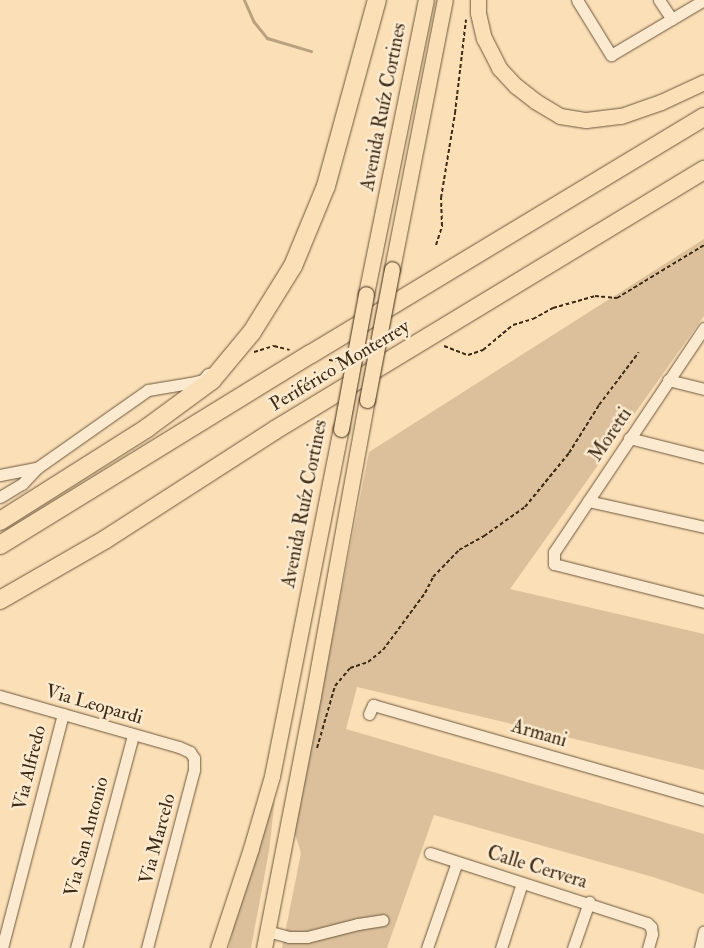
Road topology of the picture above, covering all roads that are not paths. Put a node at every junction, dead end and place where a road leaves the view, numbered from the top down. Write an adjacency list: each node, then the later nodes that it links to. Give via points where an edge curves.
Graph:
1 (446, 0): 37 (main road, bridge)
2 (478, 0): 9 (main road, via 484,38 499,68 535,101 560,116 586,120 621,116)
3 (577, 0): 8 (street, via 611,55)
4 (660, 0): 8 (street)
5 (704, 0): 8 (street)
6 (425, 2): 42 (main road, Avenida Ruíz Cortines, bridge, via 272,776)
7 (377, 4): 17 (street, via 305,234 259,316 203,380 148,390); 21 (highway, via 326,186 293,266 252,332 212,380 147,428)
8 (672, 19)
9 (704, 82)
10 (704, 118): 23 (highway, Periférico Monterrey)
11 (704, 170): 24 (highway, Periférico Monterrey, via 300,415 106,539)
12 (704, 328): 13 (street, Moretti)
13 (668, 380): 14 (street); 15 (street, Moretti)
14 (704, 389)
15 (630, 438): 16 (street); 20 (street, Moretti)
16 (704, 457)
17 (36, 468): 18 (street); 19 (street, via 22,484)
18 (0, 475)
19 (0, 497)
20 (588, 501): 22 (street); 25 (street, Moretti, via 554,552 554,564)
21 (0, 521)
22 (704, 527)
23 (0, 545)
24 (0, 600)
25 (704, 602)
26 (0, 696): 27 (street, Via Leopardi)
27 (63, 714): 29 (street, Via Leopardi); 39 (street, Via Alfredo)
28 (369, 714): 31 (street, Armani, via 373,705)
29 (133, 734): 30 (street, Via Leopardi); 40 (street, Via San Antonio)
30 (179, 747): 41 (street, Via Marcelo, via 194,758 194,770)
31 (704, 800)
32 (430, 853): 33 (street, Calle Cervera)
33 (457, 862): 34 (street, Calle Cervera); 44 (street)
34 (522, 883): 35 (street, Calle Cervera); 45 (street)
35 (589, 902): 46 (street); 47 (street, Calle Cervera, via 647,923 652,934)
36 (383, 920): 37 (street, via 307,937 289,937)
37 (267, 931): 43 (main road)
38 (704, 932): 48 (street)
39 (2, 948)
40 (76, 948)
41 (147, 948)
42 (218, 948)
43 (264, 948)
44 (427, 948)
45 (501, 948)
46 (574, 948)
47 (648, 948)
48 (700, 948)

